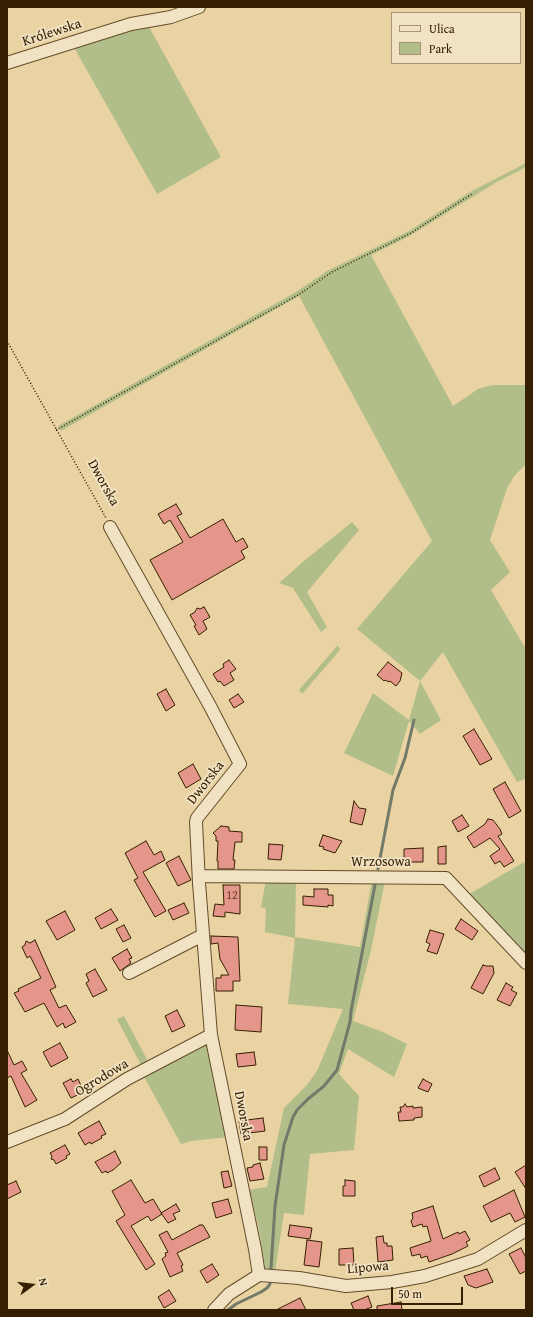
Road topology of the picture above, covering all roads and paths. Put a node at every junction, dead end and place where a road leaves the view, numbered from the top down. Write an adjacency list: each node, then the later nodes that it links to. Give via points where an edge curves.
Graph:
1 (199, 7): 2 (street, Królewska, via 171,17 131,24)
2 (7, 63)
3 (472, 194): 5 (path, via 411,233 332,272 298,295)
4 (7, 341): 5 (path, Dworska)
5 (56, 430): 6 (path, Dworska)
6 (110, 527): 7 (street, Dworska, via 240,764 197,818)
7 (199, 876): 8 (street, Dworska); 9 (street, Wrzosowa, via 446,878)
8 (203, 935): 10 (street); 11 (street, Dworska)
9 (526, 963)
10 (129, 973)
11 (211, 1035): 12 (street, Ogrodowa, via 127,1080 65,1119); 14 (street, Dworska)
12 (7, 1142)
13 (526, 1230): 14 (street, Lipowa, via 478,1259 419,1277 346,1286 300,1278)
14 (259, 1275): 15 (street, via 229,1294)
15 (214, 1310)

